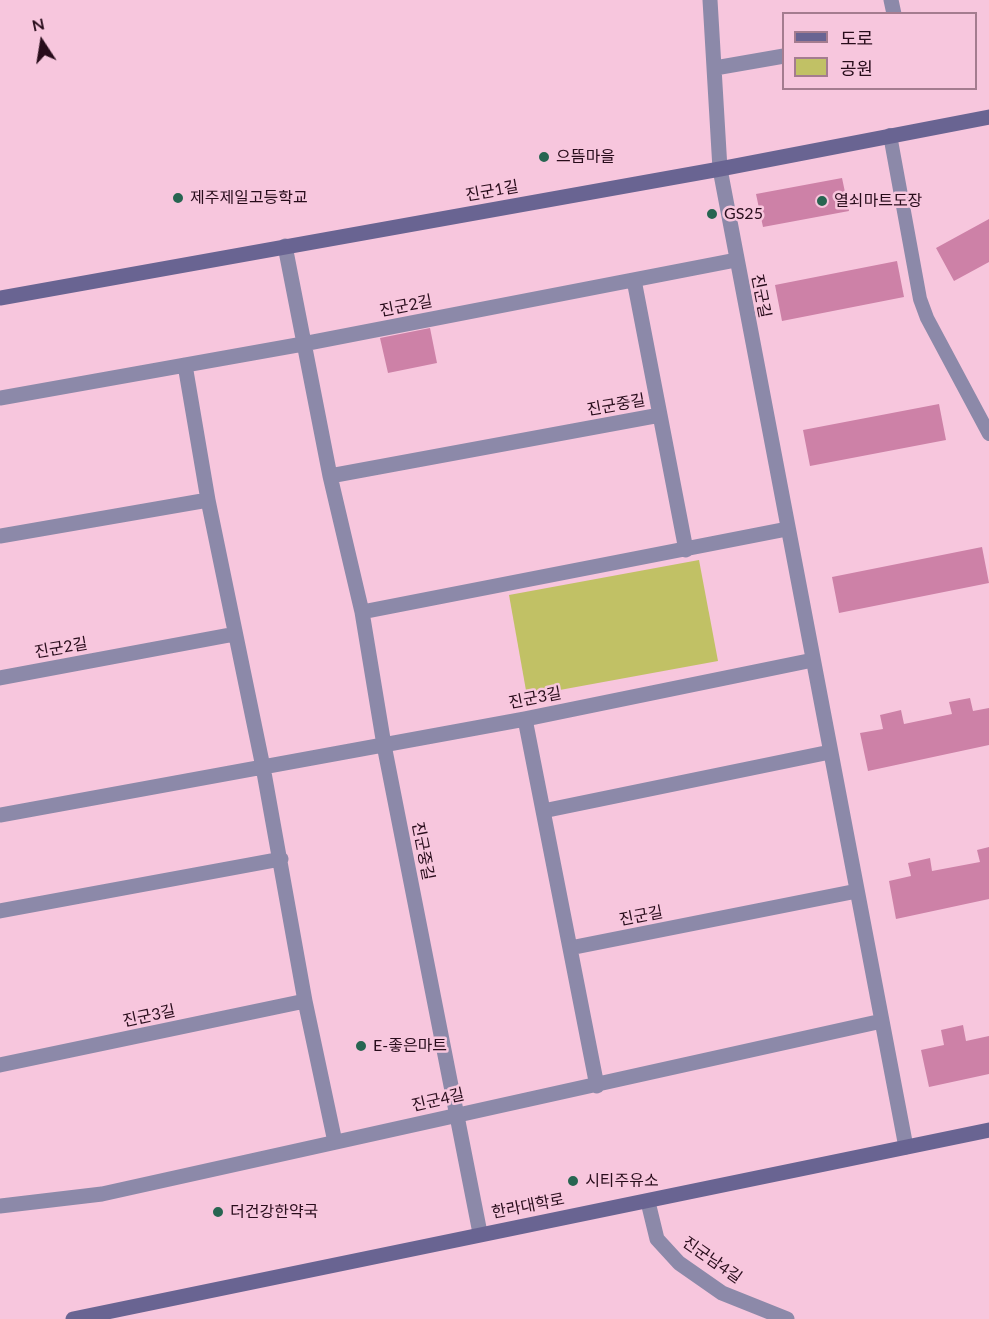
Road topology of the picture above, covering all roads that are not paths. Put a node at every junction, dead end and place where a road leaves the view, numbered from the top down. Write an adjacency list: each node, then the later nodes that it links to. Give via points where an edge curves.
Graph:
1 (710, 0): 3 (street, 진군길)
2 (782, 56): 3 (street)
3 (715, 68): 6 (street, 진군길)
4 (989, 117): 5 (street, 진군1길)
5 (890, 135): 6 (street, 진군1길); 15 (lane, via 920,299)
6 (720, 169): 7 (street, 진군1길); 8 (street, 진군길)
7 (285, 246): 10 (street, 진군1길); 11 (street, 진군중길)
8 (736, 260): 9 (street, 진군2길); 18 (street, 진군길)
9 (634, 280): 11 (street, 진군2길); 14 (street)
10 (0, 298)
11 (303, 344): 12 (street, 진군2길); 16 (street, 진군중길)
12 (185, 365): 13 (street, 진군2길); 17 (street)
13 (0, 398)
14 (660, 415): 16 (street, 진군중길); 20 (street)
15 (989, 434)
16 (330, 476): 21 (street, 진군중길)
17 (208, 500): 19 (street); 22 (street)
18 (787, 529): 20 (street); 23 (street, 진군길)
19 (0, 536)
20 (686, 550): 21 (street)
21 (362, 612): 26 (street, 진군중길)
22 (235, 634): 24 (street, 진군2길); 28 (street)
23 (813, 660): 25 (street, 진군3길); 27 (street, 진군길)
24 (0, 678)
25 (525, 719): 26 (street, 진군3길); 29 (street)
26 (384, 745): 28 (street, 진군3길); 39 (street, 진군중길)
27 (830, 752): 29 (street); 32 (street, 진군길)
28 (264, 767): 30 (street, 진군3길); 31 (street)
29 (543, 811): 34 (street)
30 (0, 815)
31 (280, 859): 33 (street); 35 (street)
32 (857, 891): 34 (street, 진군길); 36 (street, 진군길)
33 (0, 911)
34 (570, 948): 38 (street)
35 (305, 1002): 37 (street, 진군3길); 41 (street)
36 (882, 1021): 38 (street, 진군4길); 42 (street, 진군길)
37 (0, 1065)
38 (597, 1086): 39 (street, 진군4길)
39 (454, 1114): 41 (street, 진군4길); 45 (street, 진군중길)
40 (989, 1130): 42 (street, 한라대학로)
41 (335, 1142): 44 (street, 진군4길, via 102,1194)
42 (906, 1147): 43 (street, 한라대학로)
43 (648, 1202): 45 (street, 한라대학로); 48 (street, 진군남4길, via 657,1239 679,1263 722,1293)
44 (0, 1206)
45 (480, 1233): 46 (street, 한라대학로)
46 (94, 1317): 47 (street, 한라대학로)
47 (73, 1319)
48 (787, 1319)

